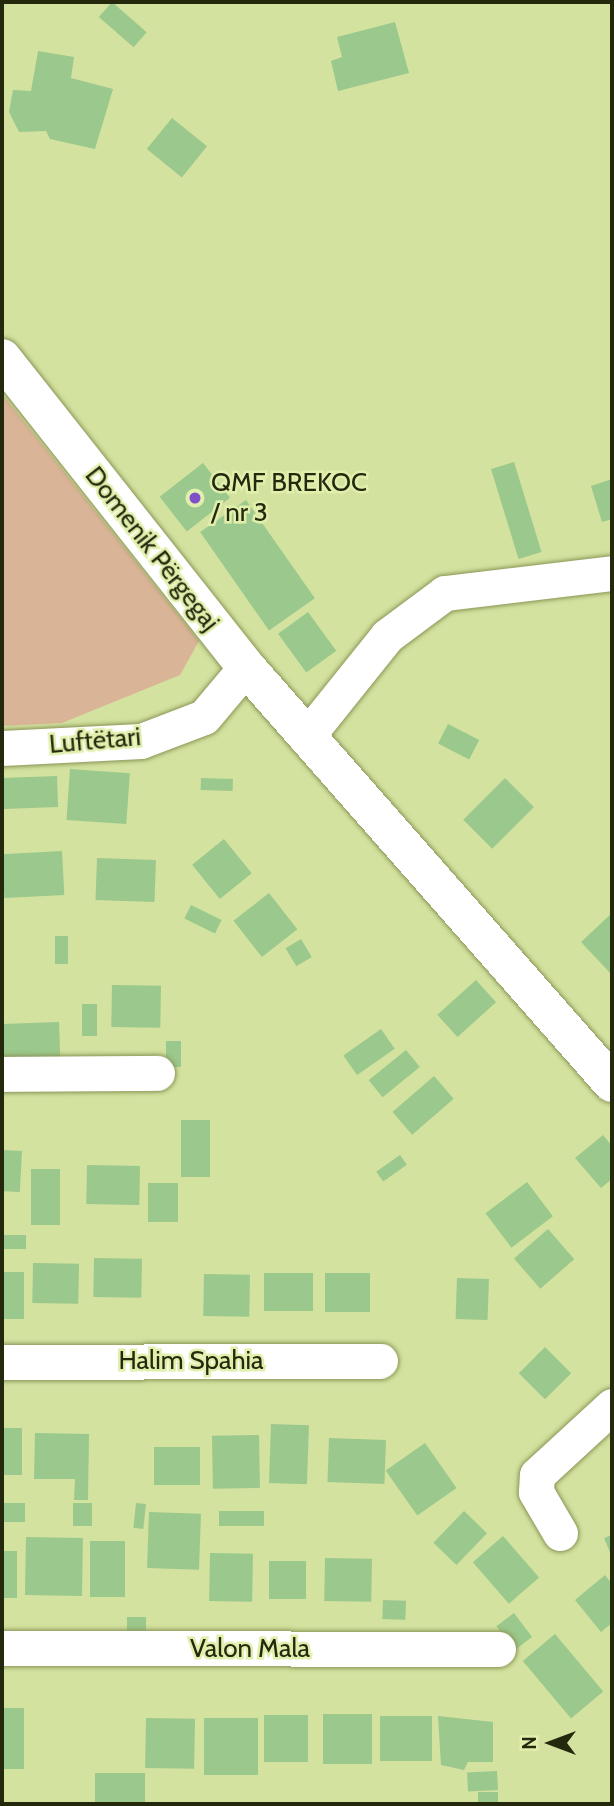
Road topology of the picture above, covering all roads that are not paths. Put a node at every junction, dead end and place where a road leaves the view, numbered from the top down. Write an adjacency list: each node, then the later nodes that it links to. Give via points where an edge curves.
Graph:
1 (2, 358): 3 (main road, Domenik Përgegaj)
2 (612, 573): 4 (street, via 445,593 387,636)
3 (246, 667): 4 (main road, Domenik Përgegaj); 5 (street, Luftëtari, via 204,717 141,741)
4 (307, 736): 8 (main road, Domenik Përgegaj)
5 (2, 748)
6 (157, 1073): 7 (street)
7 (2, 1074)
8 (612, 1083)
9 (380, 1361): 10 (street, Halim Spahia)
10 (2, 1362)
11 (612, 1406): 12 (street, via 537,1475 536,1492)
12 (560, 1533)
13 (2, 1648): 14 (street, Valon Mala)
14 (498, 1649)

